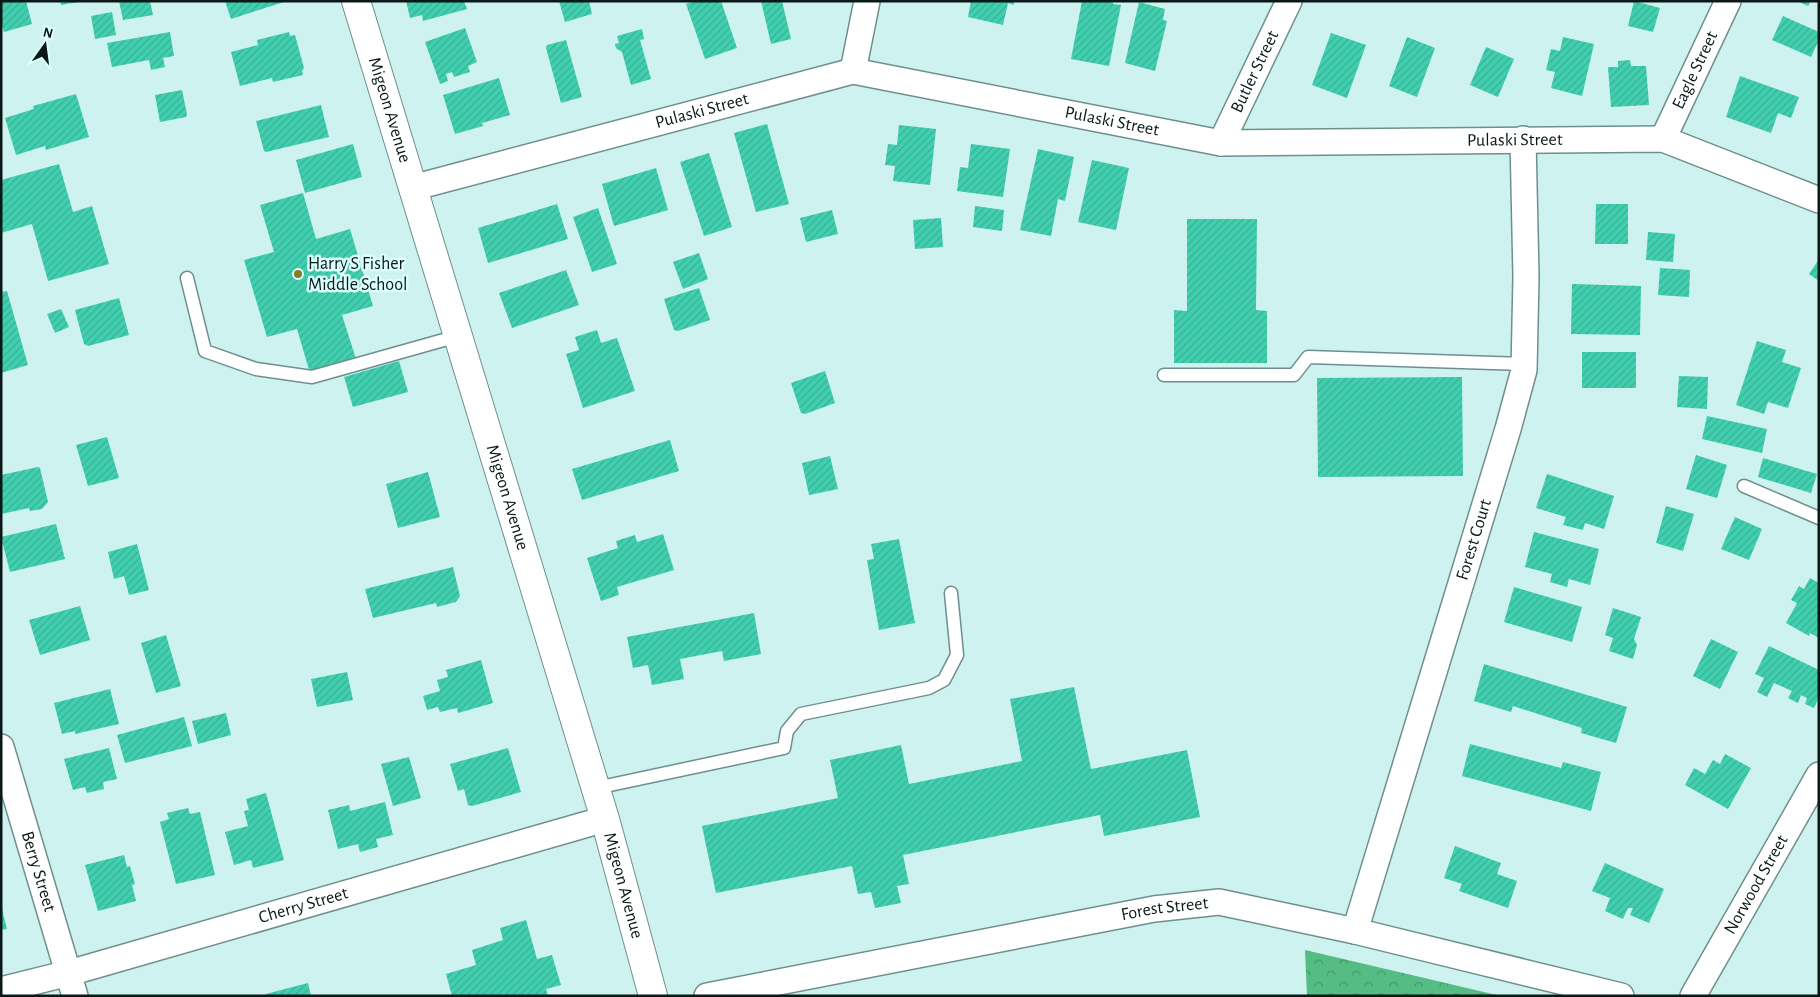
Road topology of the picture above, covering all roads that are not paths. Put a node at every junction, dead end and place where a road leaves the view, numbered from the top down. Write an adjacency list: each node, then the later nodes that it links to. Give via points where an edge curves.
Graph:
1 (356, 1): 9 (main road, Migeon Avenue)
2 (867, 1): 5 (street)
3 (1289, 1): 8 (street, Butler Street)
4 (1728, 1): 6 (street, Eagle Street)
5 (853, 71): 8 (street, Pulaski Street); 9 (street, Pulaski Street)
6 (1663, 139): 7 (street, Pulaski Street); 10 (street, Pulaski Street)
7 (1524, 140): 8 (street, Pulaski Street); 13 (street, Forest Court)
8 (1221, 143)
9 (412, 188): 12 (main road, Migeon Avenue)
10 (1819, 200)
11 (187, 278): 12 (lane, via 205,351 256,369 312,377)
12 (458, 336): 20 (main road, Migeon Avenue)
13 (1524, 364): 14 (lane, via 1308,357 1294,375); 22 (street, Forest Court, via 1508,429)
14 (1164, 375)
15 (1744, 486): 16 (lane)
16 (1819, 518)
17 (950, 593): 20 (lane, via 958,655 944,680 929,688 801,714 787,731 784,748)
18 (1, 746): 23 (street, Berry Street)
19 (1819, 775): 28 (street, Norwood Street)
20 (596, 788): 21 (main road, Migeon Avenue)
21 (605, 819): 23 (street, Cherry Street); 25 (main road, Migeon Avenue)
22 (1355, 931): 26 (street, Forest Street, via 1219,902 1154,909); 27 (street, Forest Street)
23 (72, 984): 24 (street, Cherry Street)
24 (1, 990)
25 (653, 996)
26 (707, 996)
27 (1621, 996)
28 (1693, 996)

